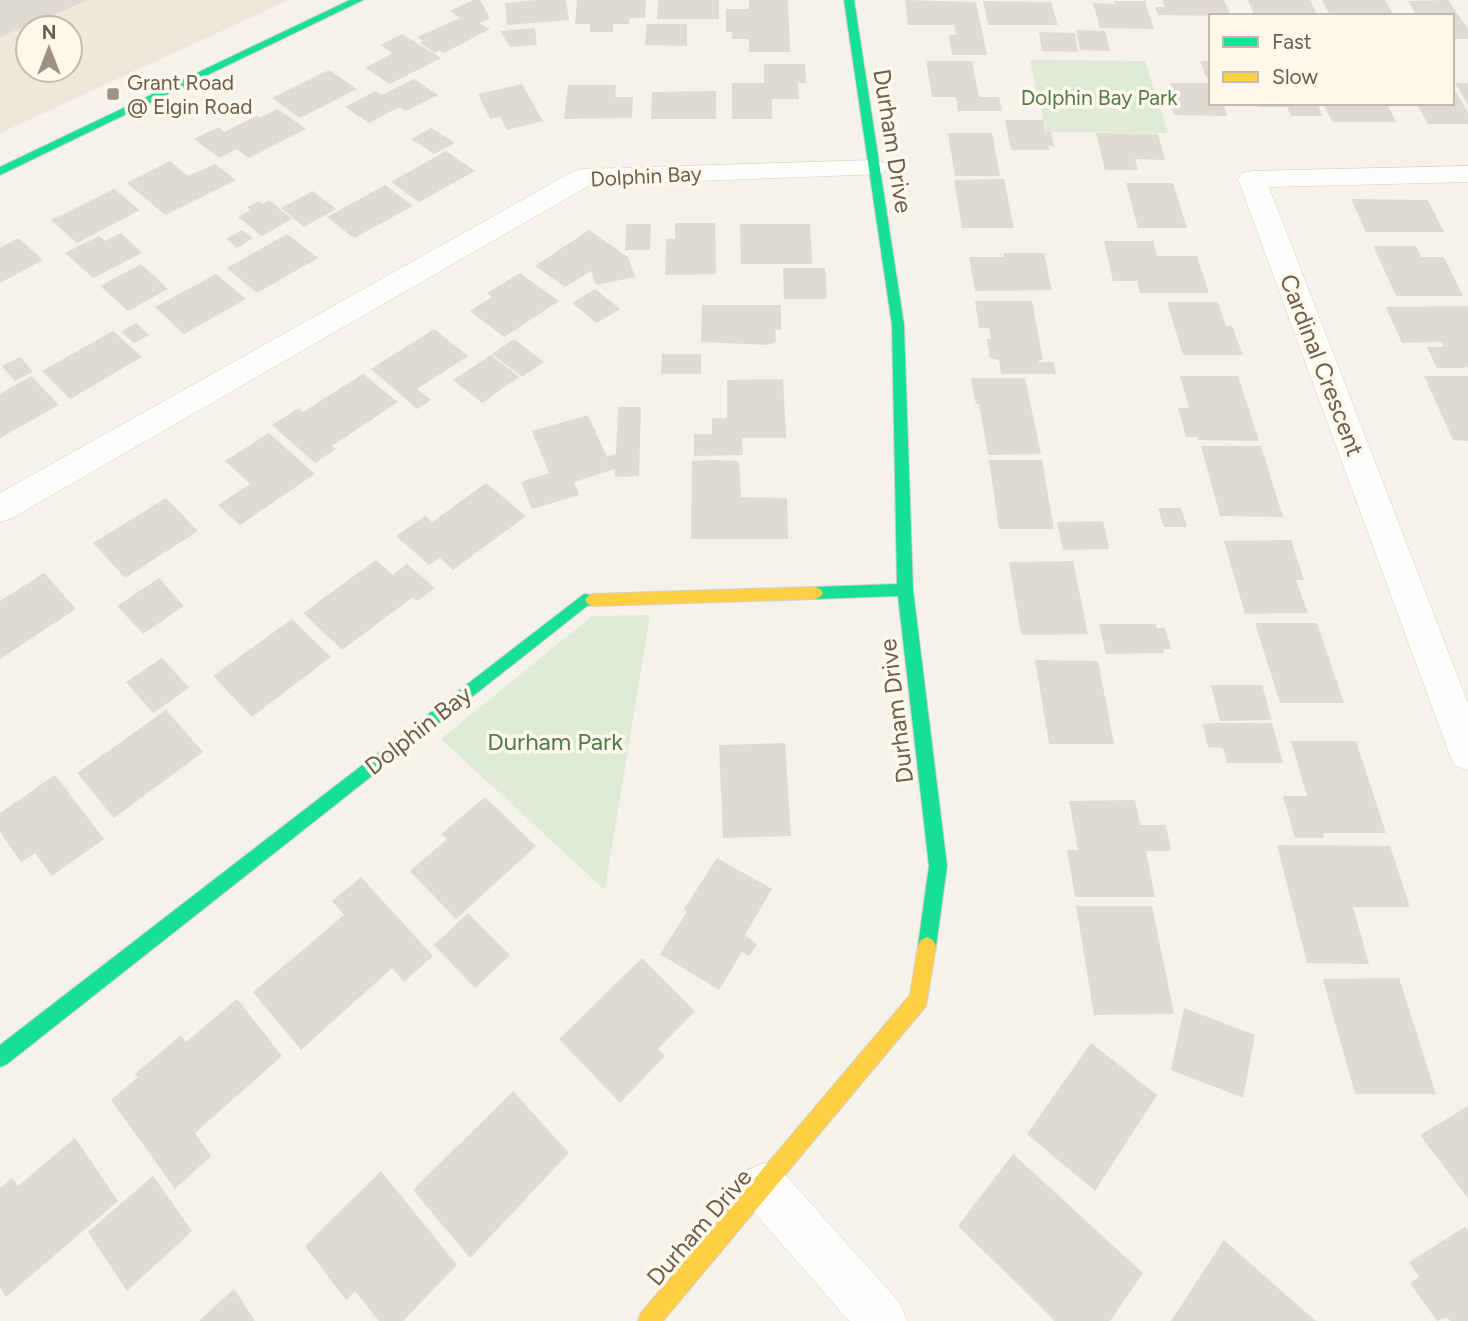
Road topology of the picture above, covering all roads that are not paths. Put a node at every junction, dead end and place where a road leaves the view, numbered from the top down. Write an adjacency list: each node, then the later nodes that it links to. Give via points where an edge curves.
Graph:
1 (358, 0): 4 (street)
2 (849, 0): 3 (street, Durham Drive)
3 (874, 168): 6 (street, Dolphin Bay, via 584,177); 7 (street, Durham Drive, via 898,325)
4 (0, 171)
5 (1468, 174): 8 (street, Cardinal Crescent, via 1252,179)
6 (0, 509)
7 (905, 590): 9 (street, Dolphin Bay, via 584,600); 10 (street, Durham Drive, via 937,866 919,999)
8 (1468, 753)
9 (0, 1057)
10 (764, 1187): 11 (street, Durham Drive); 12 (street)
11 (649, 1321)
12 (882, 1321)

